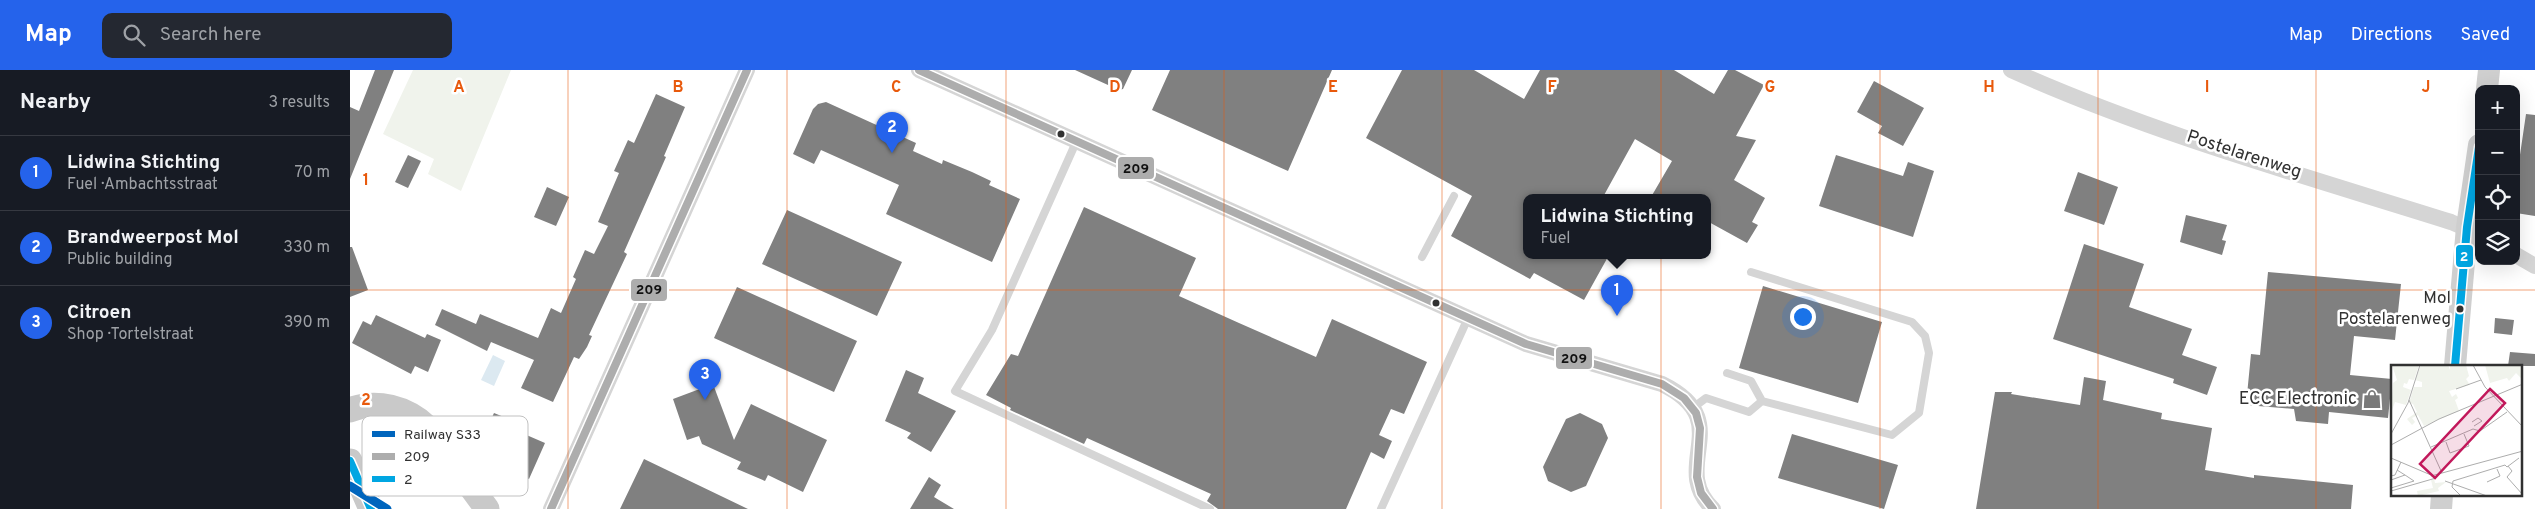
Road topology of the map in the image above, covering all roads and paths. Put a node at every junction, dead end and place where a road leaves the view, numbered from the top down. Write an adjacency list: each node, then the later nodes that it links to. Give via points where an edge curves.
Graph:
1 (747, 70): 28 (street)
2 (919, 70): 6 (street)
3 (2011, 70): 9 (street, Postelarenweg, via 2055,90 2168,131)
4 (2489, 70): 5 (street)
5 (2487, 85)
6 (1077, 140): 14 (street); 29 (lane, via 992,330 956,391)
7 (2477, 175): 9 (street)
8 (1454, 196): 10 (lane)
9 (2473, 231): 15 (street)
10 (1422, 257)
11 (2520, 257): 12 (street)
12 (2535, 266)
13 (1751, 272): 17 (lane, via 1912,322 1925,336 1929,353 1919,414 1892,435)
14 (1468, 318): 18 (street, via 1526,344 1662,384 1681,394); 30 (lane)
15 (2454, 365)
16 (1727, 373): 17 (lane, via 1751,380)
17 (1762, 401): 18 (lane, via 1749,412 1706,398)
18 (1694, 407): 31 (street, via 1700,423 1697,480 1701,494)
19 (350, 410): 20 (main road, via 371,405 398,409)
20 (415, 416)
21 (350, 462): 22 (main road)
22 (362, 489)
23 (365, 496): 26 (main road)
24 (477, 496): 27 (main road)
25 (2442, 496): 32 (street)
26 (371, 509)
27 (487, 509)
28 (551, 509)
29 (1210, 509)
30 (1381, 509)
31 (1713, 509)
32 (2441, 509)

